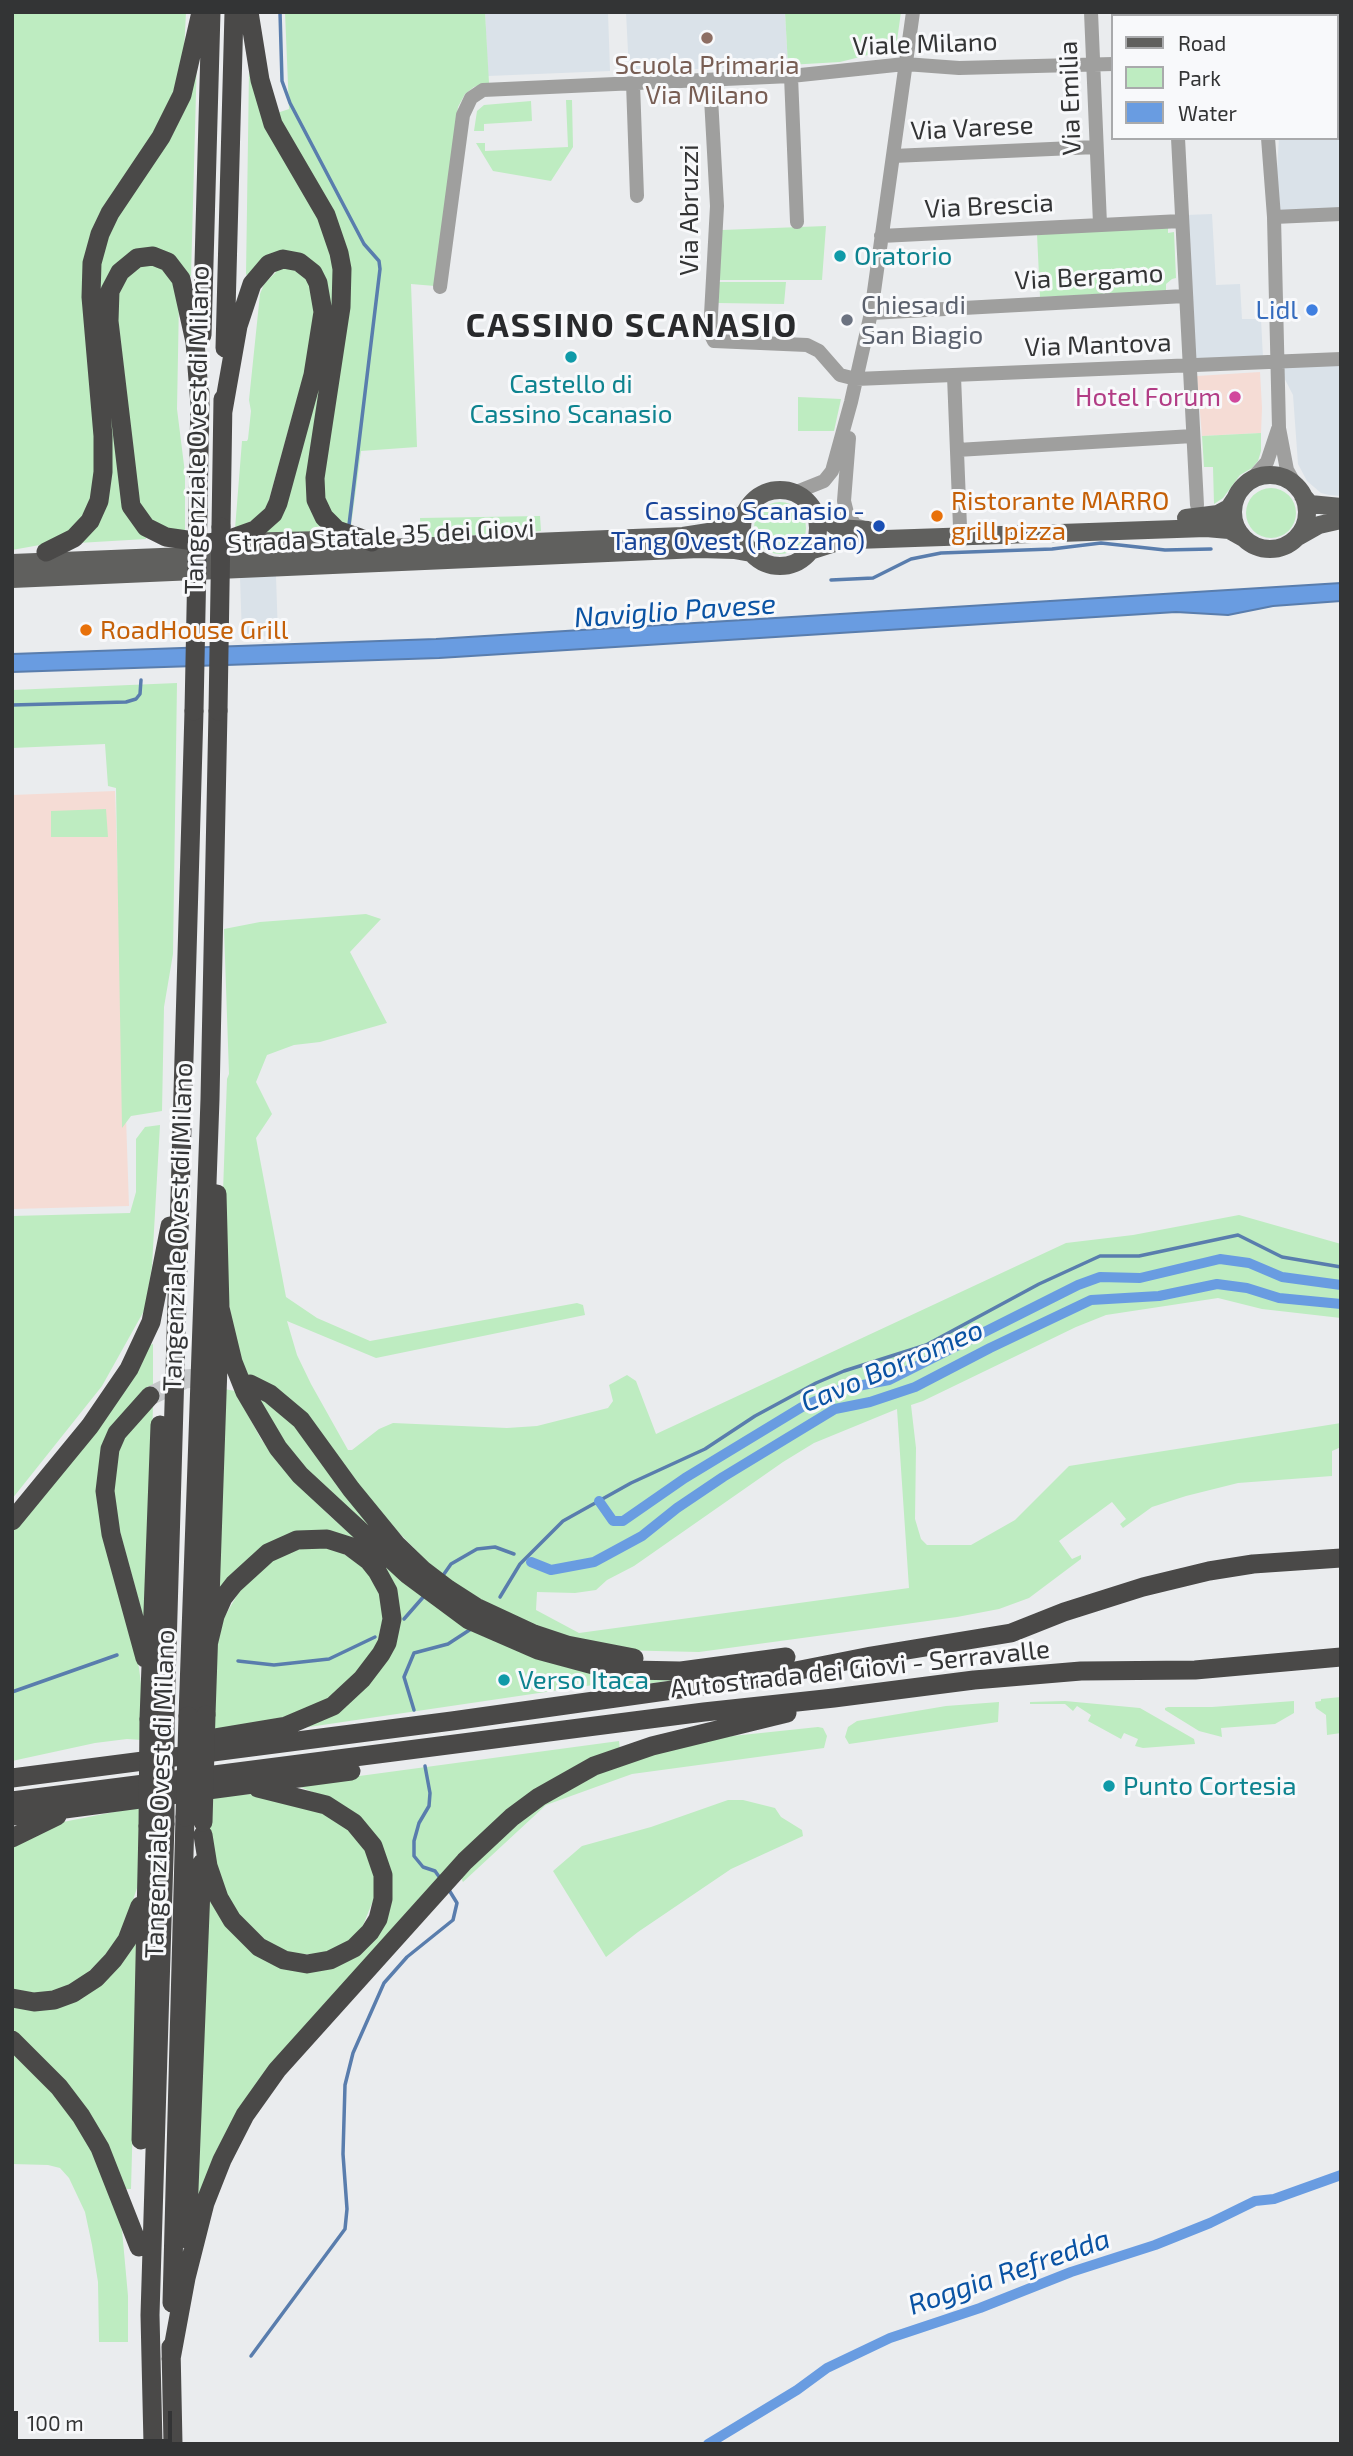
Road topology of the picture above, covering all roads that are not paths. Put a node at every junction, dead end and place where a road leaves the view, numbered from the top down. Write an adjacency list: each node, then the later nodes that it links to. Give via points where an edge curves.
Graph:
1 (201, 12): 55 (highway, via 182,95 161,138 110,213 92,263 103,436 99,501 90,521 74,538)
2 (211, 12): 33 (highway, Tangenziale Ovest di Milano)
3 (234, 12): 34 (highway, Tangenziale Ovest di Milano)
4 (249, 12): 51 (highway, via 273,124 326,215 342,269 341,307 314,478 316,500 337,530)
5 (913, 12): 7 (street)
6 (1091, 12): 9 (street, Via Emilia)
7 (905, 64): 9 (street, Viale Milano, via 959,68); 10 (street, Viale Milano); 16 (street)
8 (1112, 64): 9 (street, Viale Milano)
9 (1093, 65): 15 (street, Via Emilia)
10 (791, 76): 11 (street, Viale Milano); 21 (street)
11 (710, 80): 12 (street, Viale Milano); 31 (street, Via Abruzzi, via 717,206 712,339 807,345 840,375)
12 (633, 83): 17 (street); 24 (street, Viale Milano, via 490,89 471,98 463,116)
13 (1178, 140): 20 (street)
14 (1268, 140): 19 (street)
15 (1096, 147): 16 (street, Via Varese); 22 (street, Via Emilia)
16 (892, 156): 23 (street)
17 (637, 196)
18 (1341, 215): 19 (street)
19 (1274, 217): 28 (street)
20 (1181, 221): 22 (street, Via Brescia); 25 (street)
21 (797, 222)
22 (1100, 224): 23 (street, Via Brescia)
23 (881, 236): 26 (street)
24 (440, 286)
25 (1185, 296): 26 (street, Via Bergamo); 29 (street)
26 (871, 313): 31 (street)
27 (1341, 359): 28 (street, Via Mantova)
28 (1276, 362): 29 (street, Via Mantova); 35 (street)
29 (1188, 366): 30 (street, Via Mantova); 36 (street)
30 (954, 376): 31 (street, Via Mantova); 37 (street)
31 (856, 379): 32 (street)
32 (851, 402): 40 (street, via 832,471 824,481); 48 (street, via 844,501 855,525)
33 (200, 405): 52 (highway, via 195,342 181,279 168,262 153,256 137,258 120,272 110,291 109,321 131,506 146,527 166,537); 61 (highway, Tangenziale Ovest di Milano, bridge)
34 (223, 411): 52 (highway, via 238,326 252,284 269,264 283,259 299,261 318,283 323,312 313,375 278,503 255,530); 60 (highway, Tangenziale Ovest di Milano, bridge)
35 (1279, 428): 38 (street, via 1270,455); 39 (street, via 1287,470)
36 (1193, 436): 37 (street); 42 (street)
37 (957, 450): 47 (street)
38 (1250, 481): 39 (main road, via 1271,475 1286,479); 41 (main road)
39 (1299, 491): 43 (main road, via 1310,504); 50 (main road, via 1306,519)
40 (794, 493): 44 (main road); 45 (main road, via 771,491 751,503)
41 (1235, 499): 47 (main road, via 1225,510 1206,517); 49 (main road, via 1233,519)
42 (1197, 505)
43 (1341, 507)
44 (813, 510): 48 (main road, via 838,527); 54 (main road, via 818,531)
45 (745, 513): 53 (main road, Strada Statale 35 dei Giovi, via 715,531 700,534); 56 (main road, via 742,534)
46 (1341, 520): 50 (main road, via 1312,528)
47 (960, 527): 48 (main road)
48 (871, 530)
49 (1245, 539): 50 (main road, via 1269,549); 54 (main road, via 1229,530 1206,528 856,540)
50 (1293, 540)
51 (372, 542): 52 (main road); 53 (main road)
52 (208, 543): 55 (main road)
53 (507, 544): 58 (main road, Strada Statale 35 dei Giovi)
54 (810, 551): 56 (main road, via 787,566 774,566)
55 (46, 552): 57 (main road)
56 (751, 553): 59 (main road, Strada Statale 35 dei Giovi, via 699,548)
57 (12, 554)
58 (12, 563)
59 (12, 579)
60 (210, 1099): 63 (highway); 75 (highway, Tangenziale Ovest di Milano)
61 (181, 1151): 62 (highway); 76 (highway, Tangenziale Ovest di Milano)
62 (168, 1235): 66 (highway, via 151,1322 129,1369 90,1426); 72 (highway)
63 (220, 1308): 68 (highway); 70 (highway, via 245,1392 292,1466 407,1574 469,1620 538,1650 601,1667 681,1671)
64 (250, 1384): 70 (highway, via 301,1420 396,1544 423,1570 476,1607 567,1646 631,1658)
65 (150, 1396): 72 (highway, via 117,1433 110,1449 105,1491 111,1535)
66 (12, 1521)
67 (1341, 1558): 69 (highway, Autostrada dei Giovi - Serravalle, via 1209,1571 1143,1587 1011,1633)
68 (208, 1645): 75 (highway); 77 (highway, via 215,1616 234,1584 268,1553 296,1540 327,1539 349,1546 369,1561 388,1591 392,1619 382,1654 348,1693 318,1714 273,1729 89,1758)
69 (871, 1656): 70 (highway); 77 (highway, Autostrada dei Giovi - Serravalle, via 765,1677)
70 (786, 1657)
71 (1341, 1657): 73 (highway, Autostrada dei Giovi - Serravalle, via 1195,1670 1081,1671)
72 (150, 1680): 76 (highway)
73 (834, 1698): 74 (highway, Autostrada dei Giovi - Serravalle); 89 (highway, via 623,1755 574,1776 504,1824 465,1861 260,2093 222,2160 205,2203)
74 (704, 1712): 78 (highway, via 619,1734); 79 (highway, Autostrada dei Giovi - Serravalle)
75 (197, 1716): 83 (highway, Tangenziale Ovest di Milano, bridge)
76 (157, 1718): 82 (highway, Tangenziale Ovest di Milano, bridge)
77 (14, 1778)
78 (247, 1785): 80 (highway); 83 (highway, via 326,1805 354,1823 368,1840 380,1860 384,1887 377,1919 362,1941 345,1954 307,1964 284,1960 259,1947 232,1920 219,1898)
79 (12, 1801)
80 (71, 1810): 81 (highway); 84 (highway)
81 (12, 1816)
82 (156, 1825): 85 (highway); 90 (highway, Tangenziale Ovest di Milano)
83 (197, 1825): 89 (highway); 91 (highway, Tangenziale Ovest di Milano)
84 (12, 1838)
85 (146, 1877): 86 (highway, via 127,1940 96,1978 54,2000); 88 (highway)
86 (12, 1998)
87 (12, 2040): 88 (highway, via 81,2116 100,2148)
88 (139, 2247): 90 (highway)
89 (186, 2278): 91 (highway)
90 (150, 2344): 92 (highway, Tangenziale Ovest di Milano)
91 (171, 2359): 93 (highway, Tangenziale Ovest di Milano)
92 (153, 2444)
93 (173, 2444)

